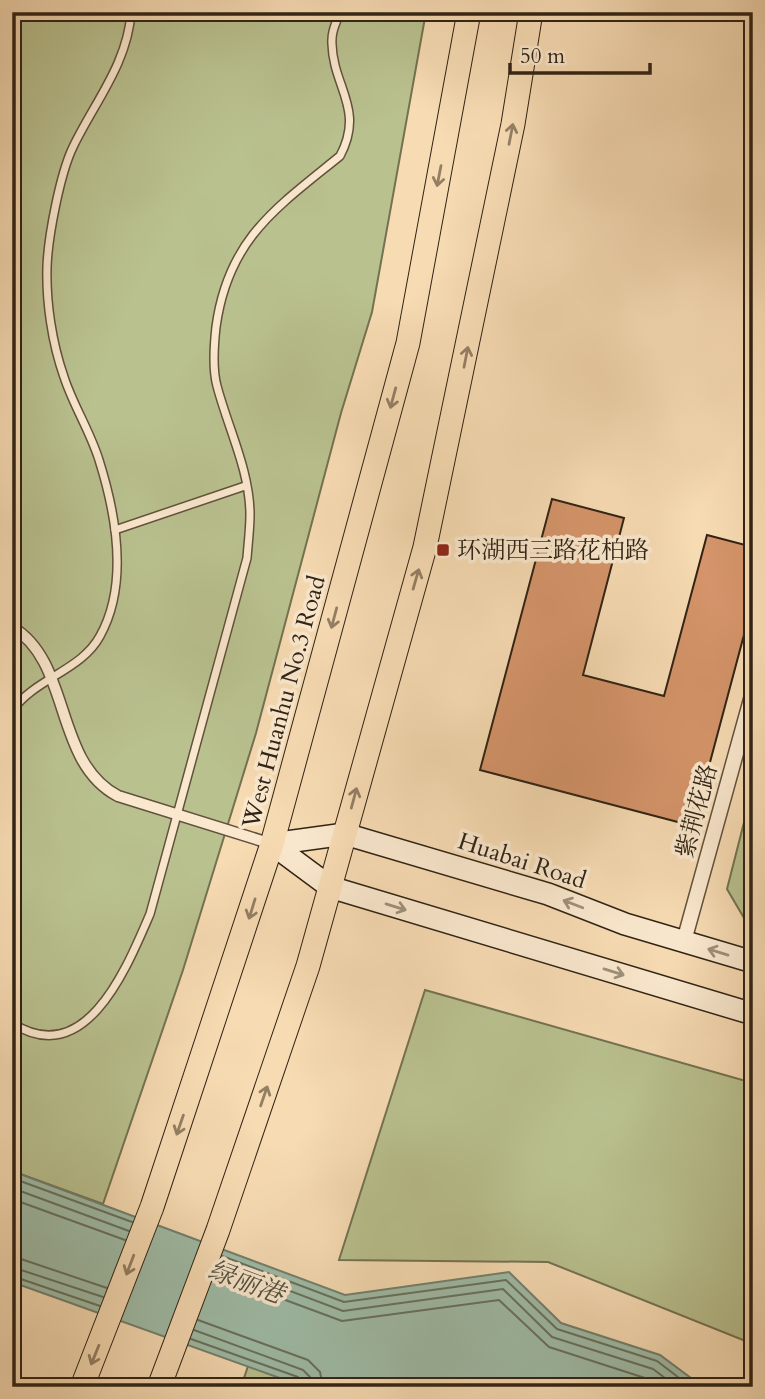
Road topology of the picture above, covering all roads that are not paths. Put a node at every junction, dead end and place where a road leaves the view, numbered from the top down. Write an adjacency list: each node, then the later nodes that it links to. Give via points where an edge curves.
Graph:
1 (131, 12): 6 (lane, via 131,27 118,64 71,150 52,224 47,267 51,320 63,376 99,459)
2 (340, 12): 5 (lane, via 331,46 351,113 347,143 340,156 251,234 221,295 216,382)
3 (469, 12): 13 (main road, West Huanhu No.3 Road, one-way to 13, via 408,343)
4 (531, 12): 12 (main road, one-way to 4, via 425,547 513,124)
5 (245, 486): 6 (lane); 11 (lane, via 250,513 247,558)
6 (115, 530): 8 (lane, via 117,574 111,613 84,657)
7 (12, 627): 8 (street, via 38,647)
8 (50, 677): 10 (lane); 11 (street, via 68,731 104,789)
9 (753, 692): 15 (street, 紫荆花路)
10 (12, 711)
11 (178, 815): 13 (street); 18 (lane, via 150,914 128,965 97,1012 70,1033 48,1036 27,1033)
12 (345, 834): 13 (main road, Huabai Road); 14 (main road); 15 (main road, Huabai Road, one-way to 12, via 548,894)
13 (272, 844): 14 (main road); 19 (main road, West Huanhu No.3 Road, one-way to 19, via 152,1207)
14 (330, 887): 17 (main road, one-way to 17); 20 (main road, one-way to 14, via 218,1230 308,966)
15 (684, 941): 16 (main road, Huabai Road, one-way to 15)
16 (753, 962)
17 (753, 1014)
18 (12, 1023)
19 (82, 1387)
20 (159, 1387)

